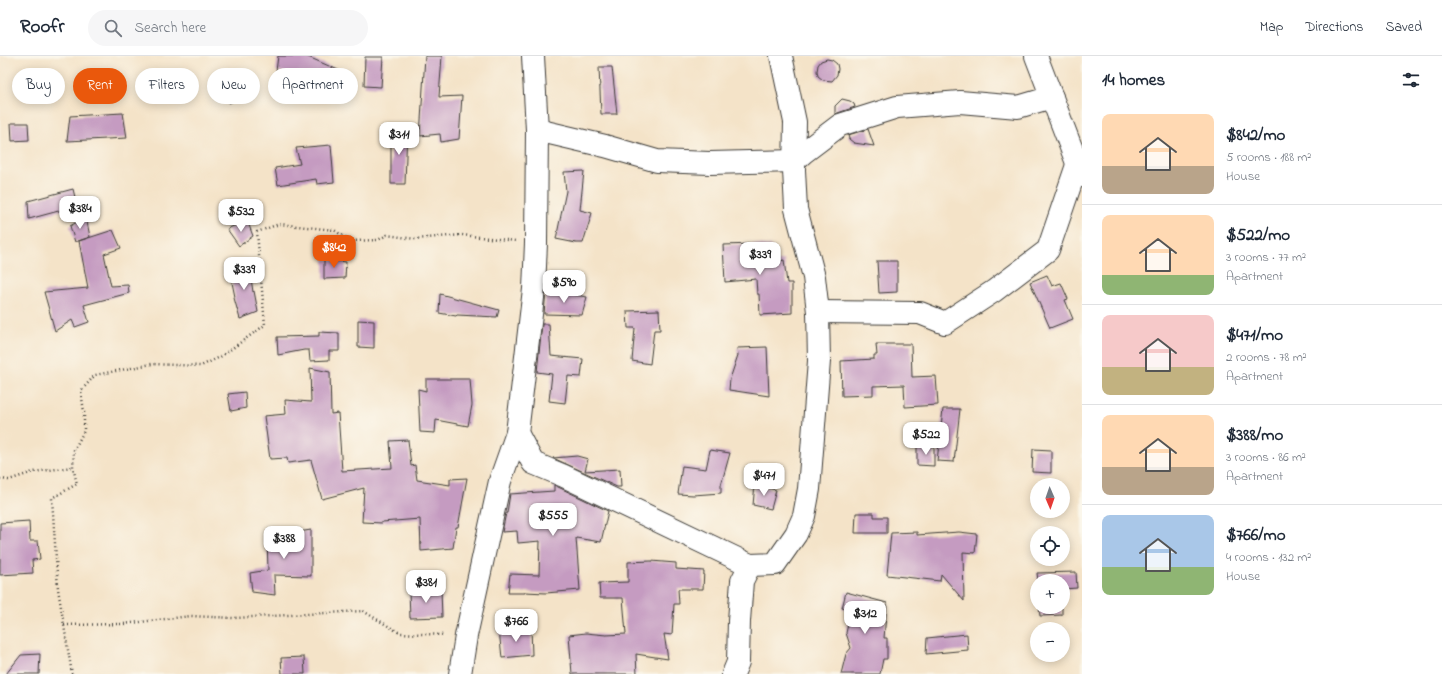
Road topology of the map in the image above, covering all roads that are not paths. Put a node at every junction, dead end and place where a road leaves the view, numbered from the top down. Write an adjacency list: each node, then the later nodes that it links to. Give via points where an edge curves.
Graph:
1 (532, 56): 5 (street)
2 (781, 56): 6 (street, via 795,122)
3 (1036, 56): 4 (street)
4 (1052, 96): 6 (street, via 1018,107 960,102 897,107 840,125); 7 (street)
5 (537, 130): 6 (street, via 657,161); 9 (street, via 534,289)
6 (794, 161): 8 (street, via 796,209 814,277)
7 (1080, 171): 8 (street, via 1048,250 994,291 945,323 920,314)
8 (818, 312): 10 (street, via 819,361 809,489 804,516 796,534 776,564)
9 (517, 433): 10 (street, via 533,463); 11 (street, via 500,481)
10 (750, 565): 12 (street, via 742,582 738,662)
11 (460, 674)
12 (733, 674)

